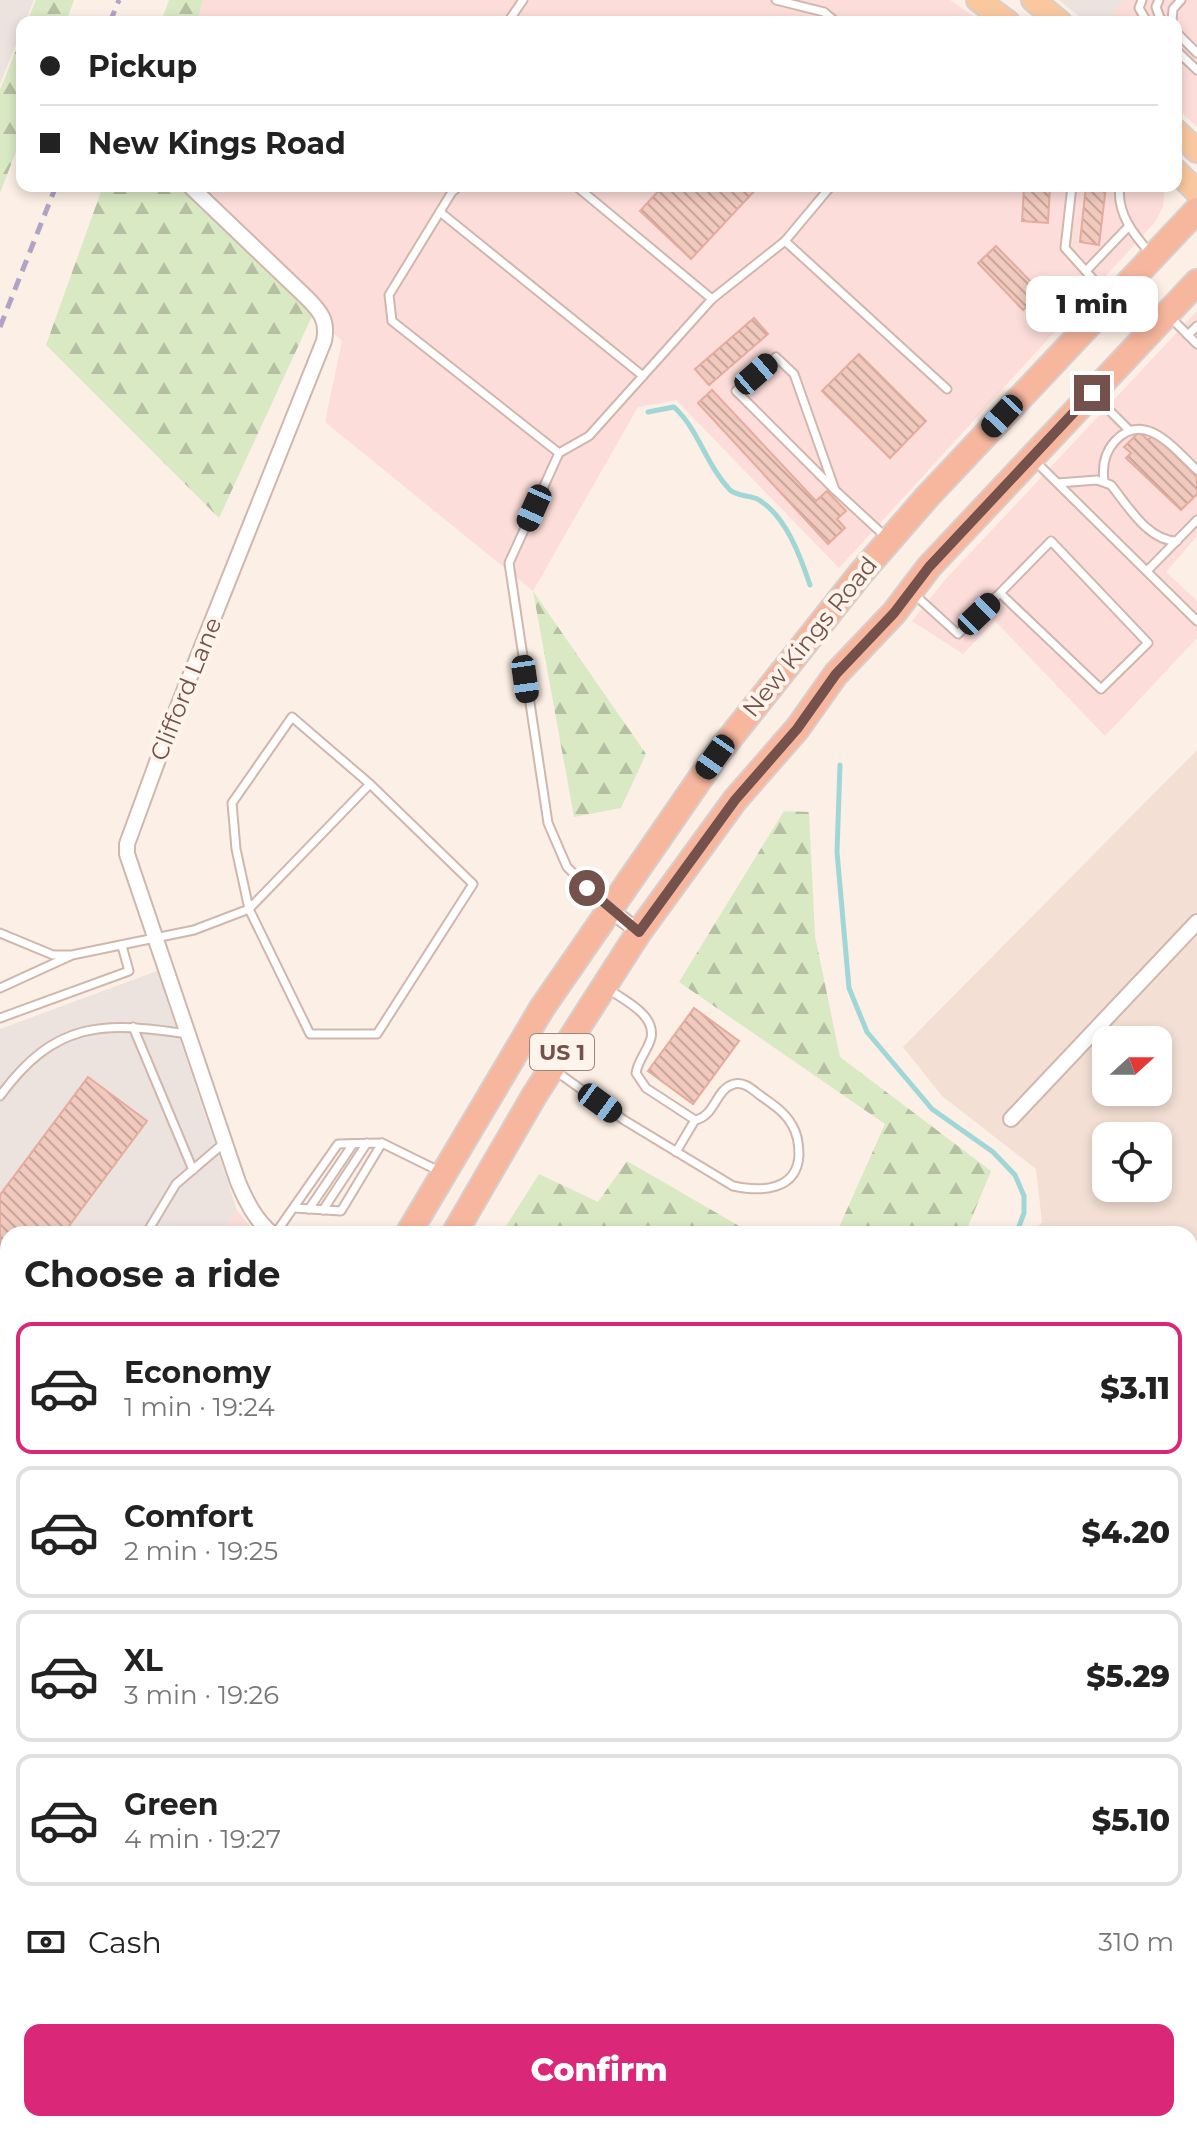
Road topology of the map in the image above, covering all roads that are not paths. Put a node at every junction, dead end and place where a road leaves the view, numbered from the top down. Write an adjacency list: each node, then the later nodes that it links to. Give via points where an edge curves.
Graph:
1 (776, 0): 4 (lane)
2 (978, 0): 5 (main road)
3 (1033, 0): 6 (main road)
4 (829, 16)
5 (1000, 16)
6 (1053, 16)
7 (1182, 38): 8 (lane)
8 (1197, 53)
9 (1182, 56): 10 (lane)
10 (1197, 70)
11 (1182, 137): 12 (main road)
12 (1197, 151)
13 (1182, 177): 20 (main road)
14 (196, 192): 56 (street, Clifford Lane, via 321,312 326,331 129,831 127,854)
15 (452, 192): 22 (lane)
16 (583, 192): 28 (lane)
17 (826, 192): 24 (lane)
18 (1071, 192): 26 (lane, via 1065,248)
19 (1121, 192): 23 (lane)
20 (1197, 192)
21 (1197, 210): 25 (highway, New Kings Road / US 1)
22 (440, 212): 33 (lane); 37 (lane, via 389,295 392,321)
23 (1129, 226): 25 (lane); 26 (lane)
24 (785, 241): 28 (lane); 34 (lane)
25 (1153, 255): 29 (highway, New Kings Road / US 1)
26 (1086, 271): 29 (lane)
27 (1197, 282): 30 (highway, New Kings Road / US 1)
28 (712, 299): 33 (lane)
29 (1111, 299): 44 (highway, New Kings Road / US 1)
30 (1167, 314): 32 (lane); 35 (highway, New Kings Road / US 1)
31 (1197, 326): 32 (lane)
32 (1193, 340)
33 (643, 376): 37 (lane, via 589,436)
34 (947, 389)
35 (1092, 393): 36 (lane); 38 (highway, New Kings Road / US 1)
36 (1129, 430): 39 (lane, via 1153,431); 40 (lane, via 1109,447)
37 (559, 453): 51 (lane, via 509,563 548,823 567,867)
38 (1032, 457): 41 (lane); 47 (highway, New Kings Road / US 1)
39 (1197, 470)
40 (1104, 481): 41 (lane); 45 (lane, via 1157,536)
41 (1058, 483): 46 (lane)
42 (835, 490): 42 (lane, via 736,391 776,357 794,374); 44 (lane)
43 (1197, 520): 45 (lane)
44 (889, 540): 51 (highway, New Kings Road / US 1, via 715,757)
45 (1177, 541): 46 (lane)
46 (1147, 571): 49 (lane)
47 (911, 591): 48 (lane, via 958,634); 54 (highway, New Kings Road / US 1, via 735,800)
48 (1000, 593): 48 (lane, via 1101,689 1148,643 1051,541)
49 (1197, 621)
50 (370, 784): 52 (lane); 52 (lane, via 292,717 232,803); 52 (lane, via 473,884 377,1034 310,1034)
51 (608, 908): 54 (street); 74 (highway, New Kings Road / US 1)
52 (249, 909): 56 (lane)
53 (1197, 922): 66 (street)
54 (639, 932): 60 (highway, New Kings Road / US 1)
55 (0, 933): 58 (lane, via 53,955)
56 (155, 940): 57 (lane); 63 (street, Clifford Lane)
57 (122, 946): 58 (lane); 61 (lane, via 129,971)
58 (72, 955): 59 (lane)
59 (2, 986)
60 (604, 986): 64 (highway, New Kings Road / US 1); 67 (lane, via 650,1024 651,1039 638,1061 639,1081)
61 (0, 1018)
62 (133, 1027): 63 (lane); 65 (lane, via 96,1027 70,1035 44,1050); 73 (lane)
63 (188, 1034): 68 (street, Clifford Lane)
64 (552, 1068): 72 (lane); 82 (highway, New Kings Road / US 1)
65 (0, 1096)
66 (1011, 1119)
67 (695, 1120): 72 (lane); 72 (lane, via 707,1115 724,1090 744,1084 779,1108 792,1125 799,1154 790,1180 772,1189 733,1186)
68 (225, 1143): 73 (lane); 79 (street, Clifford Lane, via 250,1209)
69 (367, 1143): 70 (lane); 71 (lane); 77 (lane)
70 (382, 1143): 74 (lane); 77 (lane, via 341,1211)
71 (353, 1144): 75 (lane, via 338,1144); 76 (lane)
72 (676, 1152)
73 (193, 1170): 78 (lane, via 176,1184)
74 (442, 1173): 81 (highway, New Kings Road / US 1)
75 (294, 1208): 76 (lane); 80 (lane)
76 (309, 1209): 77 (lane)
77 (323, 1210)
78 (151, 1226)
79 (264, 1226)
80 (280, 1226)
81 (412, 1226)
82 (459, 1226)

